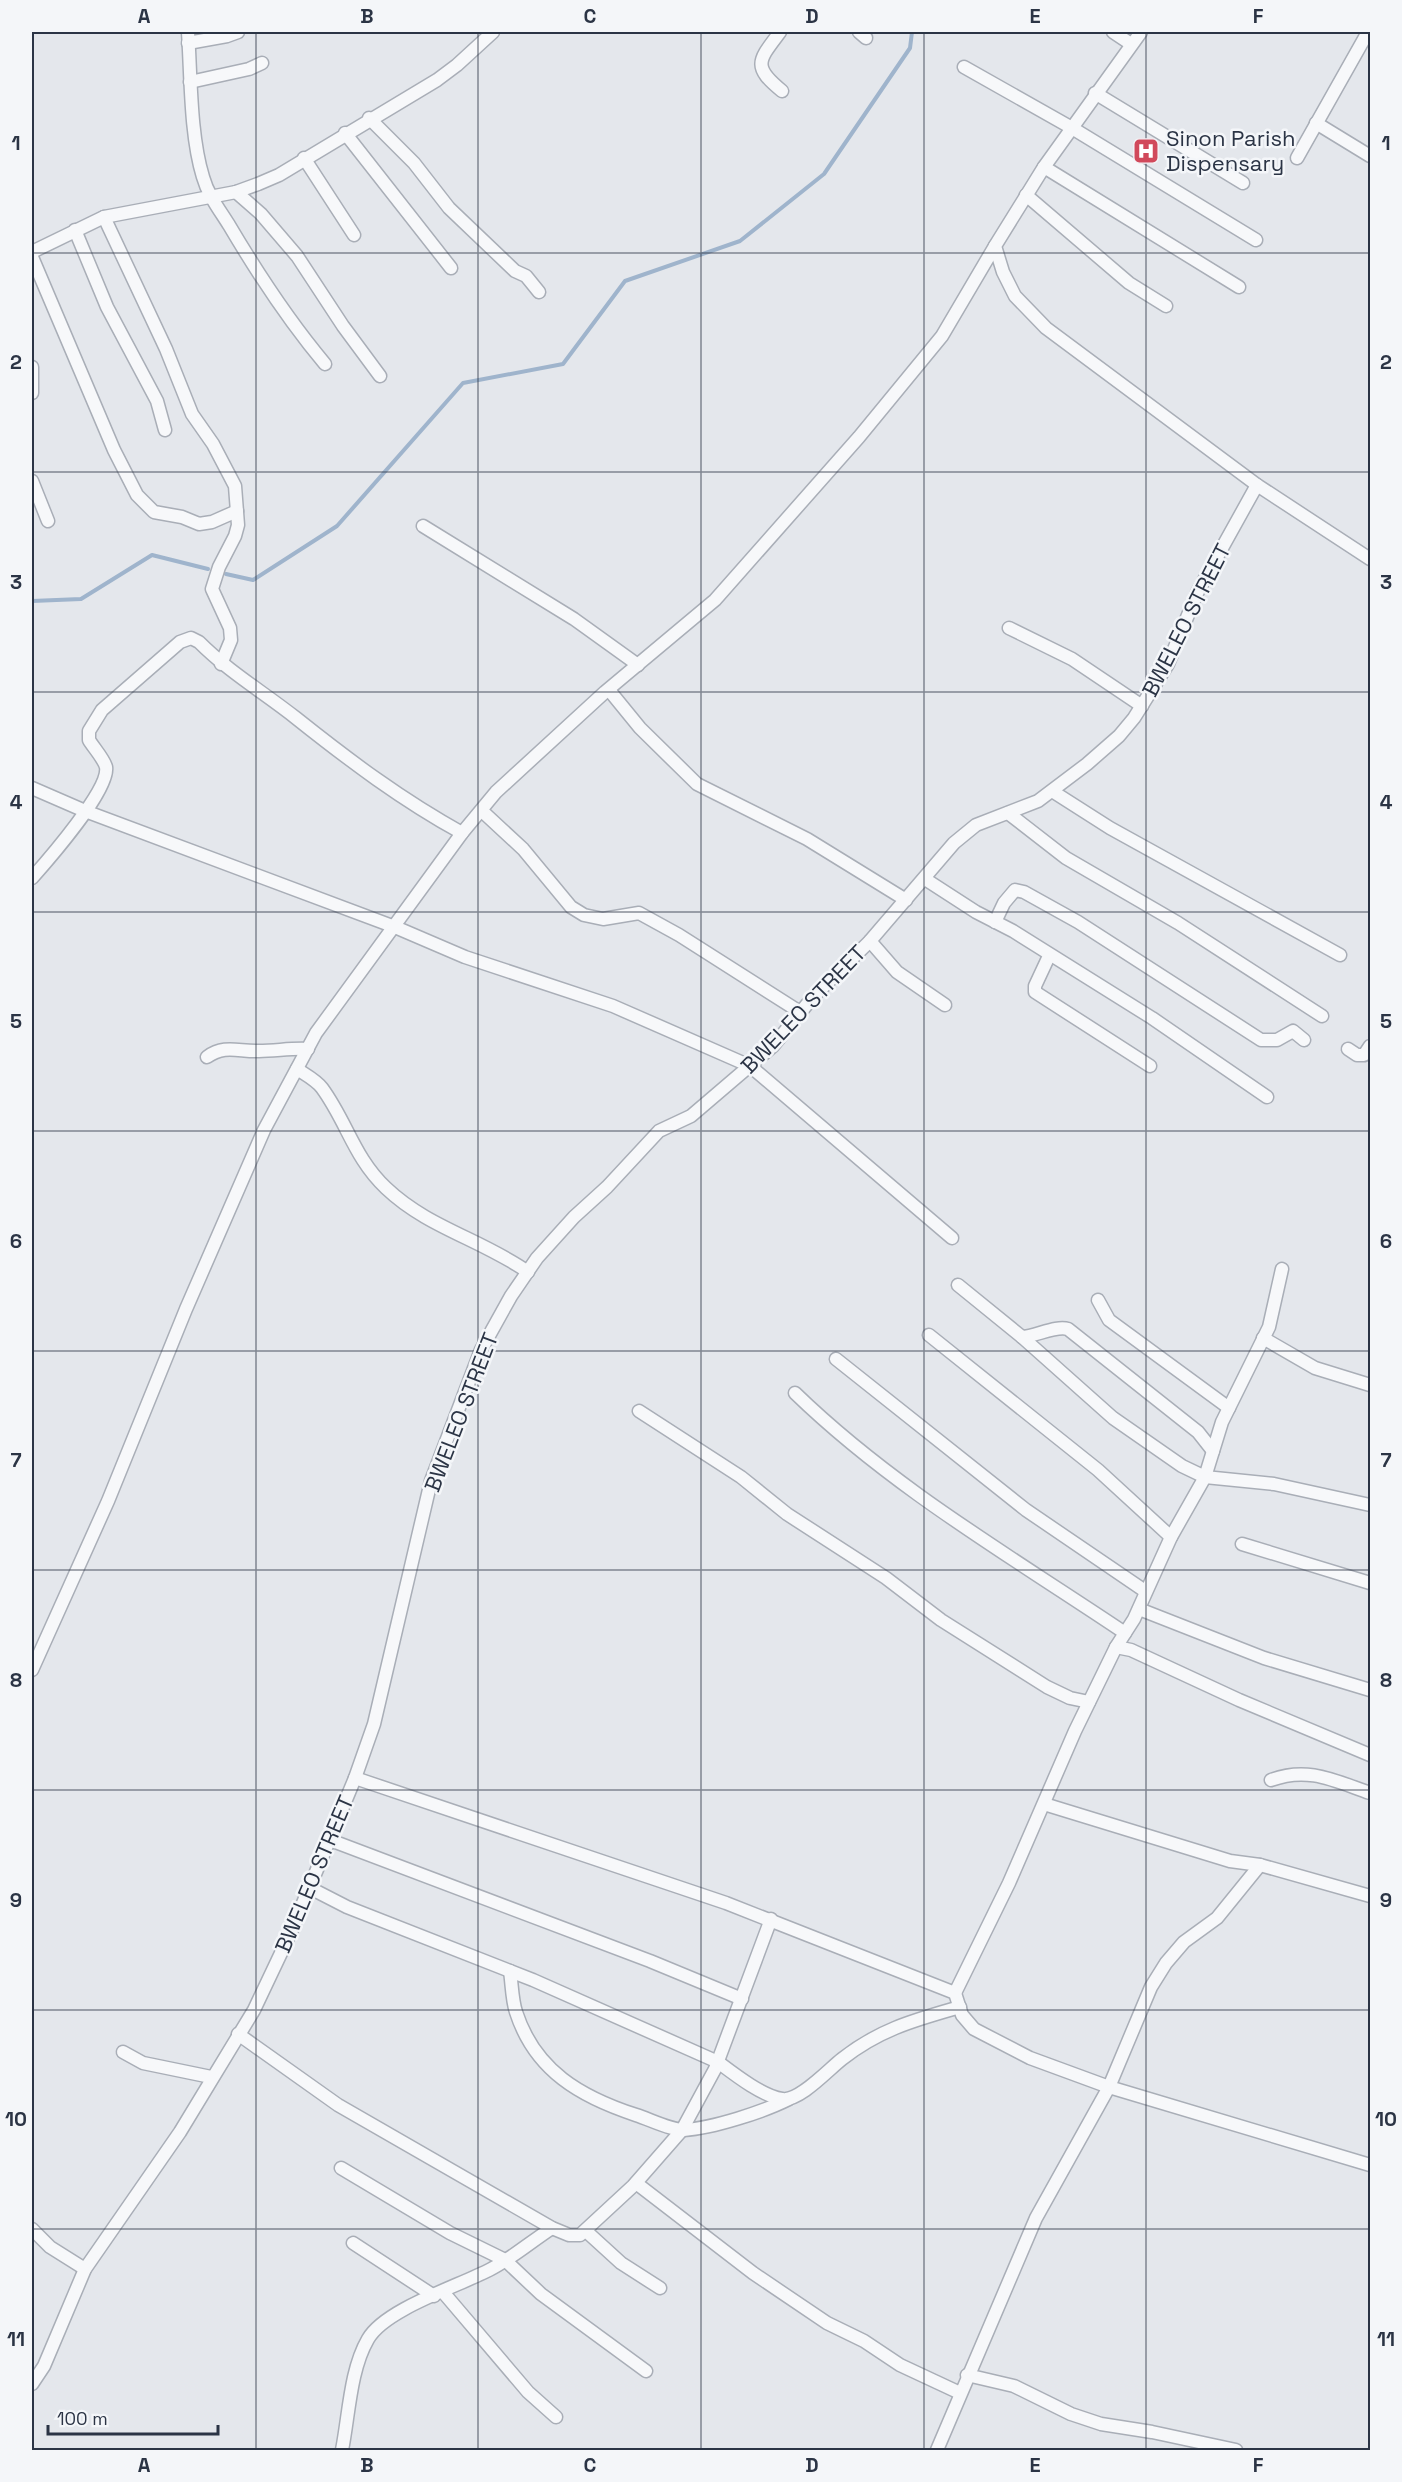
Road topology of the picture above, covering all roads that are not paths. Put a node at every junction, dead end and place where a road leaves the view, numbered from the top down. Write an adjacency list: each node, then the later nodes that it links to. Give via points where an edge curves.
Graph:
1 (238, 32): 7 (street, via 227,36)
2 (493, 32): 14 (street, via 440,77)
3 (780, 32): 12 (street, via 762,57 761,65 765,77)
4 (1113, 32): 8 (street)
5 (1141, 32): 8 (street)
6 (1368, 32): 15 (street)
7 (185, 35): 11 (street)
8 (1131, 44): 13 (street)
9 (262, 63): 11 (street)
10 (964, 67): 16 (street)
11 (190, 82): 25 (street, via 200,166)
12 (782, 91)
13 (1095, 93): 16 (street); 22 (street)
14 (369, 118): 17 (street); 35 (street, via 414,163 449,208)
15 (1316, 123): 18 (street); 20 (street)
16 (1072, 128): 21 (street); 29 (street)
17 (345, 133): 19 (street); 33 (street)
18 (1371, 156)
19 (304, 158): 23 (street, via 279,175); 28 (street)
20 (1297, 158)
21 (1044, 167): 24 (street); 34 (street)
22 (1243, 183)
23 (236, 192): 25 (street); 39 (street, via 297,256)
24 (1026, 195): 30 (street); 36 (street, via 1120,276)
25 (210, 196): 26 (street); 37 (street, via 295,328)
26 (104, 217): 27 (street); 44 (street, via 192,414 210,438 235,486)
27 (75, 230): 31 (street); 41 (street, via 106,307 157,401)
28 (354, 235)
29 (1256, 240)
30 (995, 246): 43 (street, via 1016,296 1046,328); 50 (street, via 942,336 859,437 715,600)
31 (32, 252)
32 (32, 257): 44 (street, via 137,495 154,512 199,524)
33 (451, 268)
34 (1239, 287)
35 (539, 292)
36 (1166, 306)
37 (325, 364)
38 (32, 368): 40 (street)
39 (381, 376)
40 (32, 393)
41 (165, 430)
42 (32, 481): 45 (street)
43 (1257, 485): 47 (street); 52 (street, BWELEO STREET, via 1197,593 1168,664)
44 (237, 511): 49 (street, via 235,536 212,589 230,628 231,640)
45 (48, 521)
46 (423, 526): 50 (street, via 574,619)
47 (1371, 559)
48 (1009, 628): 52 (street, via 1072,659)
49 (221, 664): 55 (street, via 199,642 185,639 102,710 89,731 89,740 106,766 105,776); 58 (street, via 375,779)
50 (638, 665): 51 (street)
51 (609, 690): 56 (street, via 496,792); 61 (street, via 640,728 697,784 807,839)
52 (1142, 706): 54 (street, BWELEO STREET, via 1119,736)
53 (32, 788): 55 (street)
54 (1052, 790): 57 (street, BWELEO STREET, via 1038,801); 65 (street, via 1110,828)
55 (85, 811): 59 (street); 63 (street)
56 (482, 811): 58 (street); 68 (street, via 584,915 603,919 639,913)
57 (1008, 813): 60 (street, BWELEO STREET, via 964,833); 69 (street, via 1066,858 1178,923)
58 (462, 833): 63 (street)
59 (32, 878)
60 (925, 879): 61 (street, BWELEO STREET); 62 (street)
61 (906, 900): 64 (street, BWELEO STREET)
62 (995, 922): 66 (street); 70 (street, via 1009,895 1015,890 1024,892 1078,922 1261,1040 1276,1040 1293,1031)
63 (395, 927): 72 (street); 75 (street, via 465,957 613,1006)
64 (870, 941): 67 (street, via 897,972); 68 (street, BWELEO STREET)
65 (1340, 955)
66 (1049, 956): 76 (street, via 1035,992); 78 (street, via 1152,1018)
67 (945, 1005)
68 (800, 1012): 75 (street, BWELEO STREET, via 773,1046)
69 (1322, 1016)
70 (1304, 1040)
71 (1371, 1046): 73 (street, via 1364,1055)
72 (308, 1049): 74 (street, via 233,1048); 77 (street)
73 (1348, 1049)
74 (207, 1058)
75 (750, 1066): 79 (street); 81 (street, BWELEO STREET, via 691,1116 659,1131 574,1217)
76 (1150, 1066)
77 (297, 1069): 81 (street, via 321,1087 361,1160 402,1202 425,1219 488,1246); 102 (street, via 264,1130 108,1501)
78 (1267, 1097)
79 (952, 1238)
80 (1282, 1269): 86 (street)
81 (528, 1272): 106 (street, BWELEO STREET, via 481,1350 431,1481 374,1724)
82 (958, 1285): 85 (street)
83 (1098, 1300): 90 (street, via 1109,1320)
84 (929, 1335): 95 (street, via 1098,1470)
85 (1022, 1337): 92 (street, via 1068,1329 1198,1432); 93 (street, via 1113,1418 1182,1466)
86 (1263, 1338): 88 (street, via 1315,1368); 90 (street)
87 (836, 1359): 98 (street, via 1026,1510)
88 (1371, 1385)
89 (795, 1394): 100 (street, via 884,1472)
90 (1229, 1408): 92 (street)
91 (639, 1411): 104 (street, via 741,1477 787,1514 877,1572 941,1620 1047,1687)
92 (1213, 1451): 93 (street)
93 (1205, 1477): 94 (street, via 1274,1484); 95 (street)
94 (1371, 1505)
95 (1171, 1537): 98 (street)
96 (1242, 1544): 97 (street)
97 (1371, 1583)
98 (1145, 1591): 99 (street)
99 (1139, 1609): 100 (street); 103 (street, via 1264,1658)
100 (1125, 1633): 101 (street)
101 (1116, 1647): 104 (street); 105 (street, via 1131,1650)
102 (32, 1670)
103 (1371, 1690)
104 (1089, 1702): 109 (street)
105 (1371, 1755)
106 (355, 1778): 110 (street, BWELEO STREET); 114 (street)
107 (1272, 1780): 108 (street, via 1290,1773 1305,1773)
108 (1371, 1793)
109 (1044, 1804): 111 (street, via 1191,1850); 116 (street)
110 (330, 1840): 112 (street, BWELEO STREET); 117 (street)
111 (1260, 1866): 113 (street); 123 (street, via 1217,1918 1184,1942 1166,1963 1151,1987)
112 (310, 1888): 115 (street, via 357,1911); 119 (street, BWELEO STREET, via 254,2010)
113 (1371, 1896)
114 (771, 1919): 116 (street); 117 (street)
115 (510, 1971): 121 (street); 125 (street, via 515,2011 523,2030 554,2074 579,2091)
116 (955, 1993): 118 (street)
117 (742, 1999): 121 (street)
118 (960, 2007): 123 (street, via 974,2029 1030,2058); 124 (street, via 884,2031)
119 (238, 2034): 122 (street, BWELEO STREET); 129 (street, via 338,2105)
120 (123, 2052): 122 (street, via 143,2063)
121 (718, 2062): 124 (street, via 743,2080 781,2099); 125 (street)
122 (211, 2077): 134 (street, BWELEO STREET, via 164,2156)
123 (1109, 2087): 126 (street); 138 (street, via 1036,2217)
124 (789, 2099): 125 (street, via 757,2114)
125 (682, 2130): 128 (street)
126 (1371, 2165)
127 (341, 2168): 133 (street, via 450,2233)
128 (636, 2182): 131 (street); 140 (street, via 753,2273 818,2317 900,2365)
129 (552, 2228): 131 (street, via 568,2235); 133 (street)
130 (32, 2229): 134 (street, via 50,2247)
131 (587, 2232): 135 (street, via 621,2263)
132 (353, 2243): 136 (street)
133 (505, 2260): 136 (street); 137 (street, via 541,2294)
134 (85, 2269): 139 (street, BWELEO STREET, via 44,2366)
135 (660, 2288)
136 (438, 2294): 141 (street); 142 (street, via 384,2321 367,2340 358,2365)
137 (646, 2371)
138 (968, 2375): 140 (street); 144 (street, via 1014,2386 1101,2424)
139 (32, 2384)
140 (960, 2393): 143 (street)
141 (556, 2417)
142 (342, 2451)
143 (937, 2451)
144 (1236, 2451)

